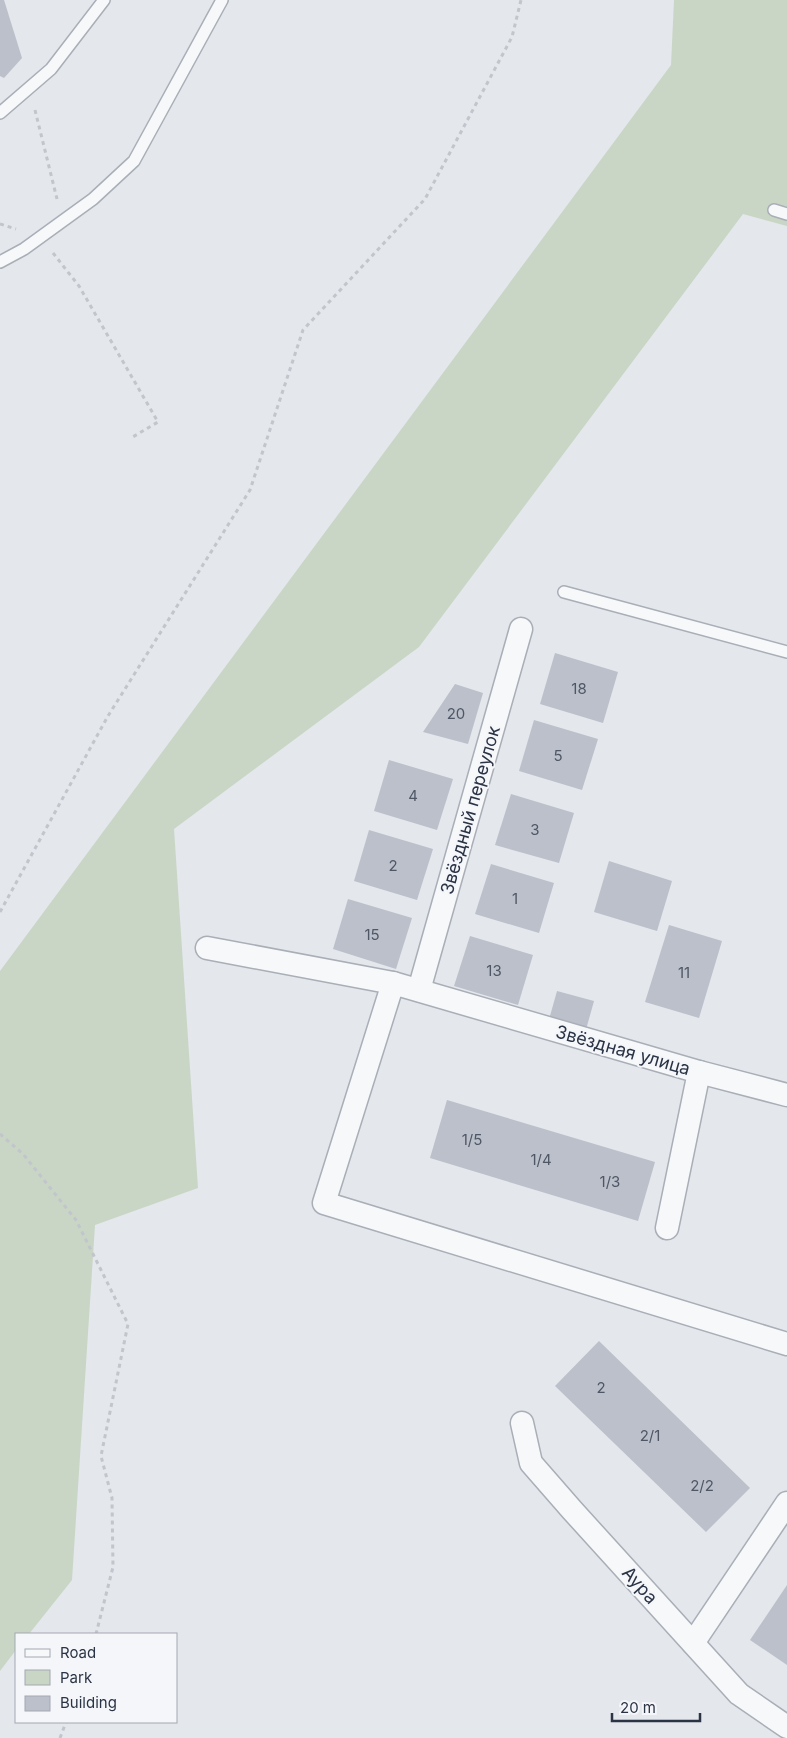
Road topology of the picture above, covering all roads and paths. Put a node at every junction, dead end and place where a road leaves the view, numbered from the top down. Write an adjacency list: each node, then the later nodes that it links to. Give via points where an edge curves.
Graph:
1 (104, 0): 4 (lane, via 51,68)
2 (222, 0): 8 (lane, via 134,161 93,199)
3 (521, 0): 16 (path, via 512,37 425,199 303,330 250,490 108,716)
4 (29, 88): 5 (lane); 8 (path)
5 (0, 114)
6 (774, 210): 7 (lane)
7 (787, 214)
8 (63, 221): 10 (lane)
9 (0, 224): 10 (path)
10 (41, 237): 11 (lane); 12 (path, via 79,286 158,422)
11 (0, 262)
12 (131, 438)
13 (564, 592): 15 (lane)
14 (521, 629): 19 (street, Звёздный переулок)
15 (787, 652)
16 (0, 912)
17 (207, 948): 18 (street, Звёздная улица)
18 (393, 984): 19 (street, Звёздная улица); 24 (street, via 324,1203)
19 (419, 990): 20 (street, Звёздная улица)
20 (699, 1072): 21 (street); 23 (street, Звёздная улица)
21 (787, 1095)
22 (0, 1134): 27 (path, via 23,1154 76,1220 128,1324 101,1456 112,1498 113,1567)
23 (667, 1228)
24 (787, 1344)
25 (522, 1423): 28 (street, Аура, via 531,1463)
26 (787, 1503): 28 (street)
27 (96, 1633)
28 (692, 1643): 30 (street, Аура, via 739,1694)
29 (66, 1723): 31 (path)
30 (787, 1728)
31 (60, 1738)

